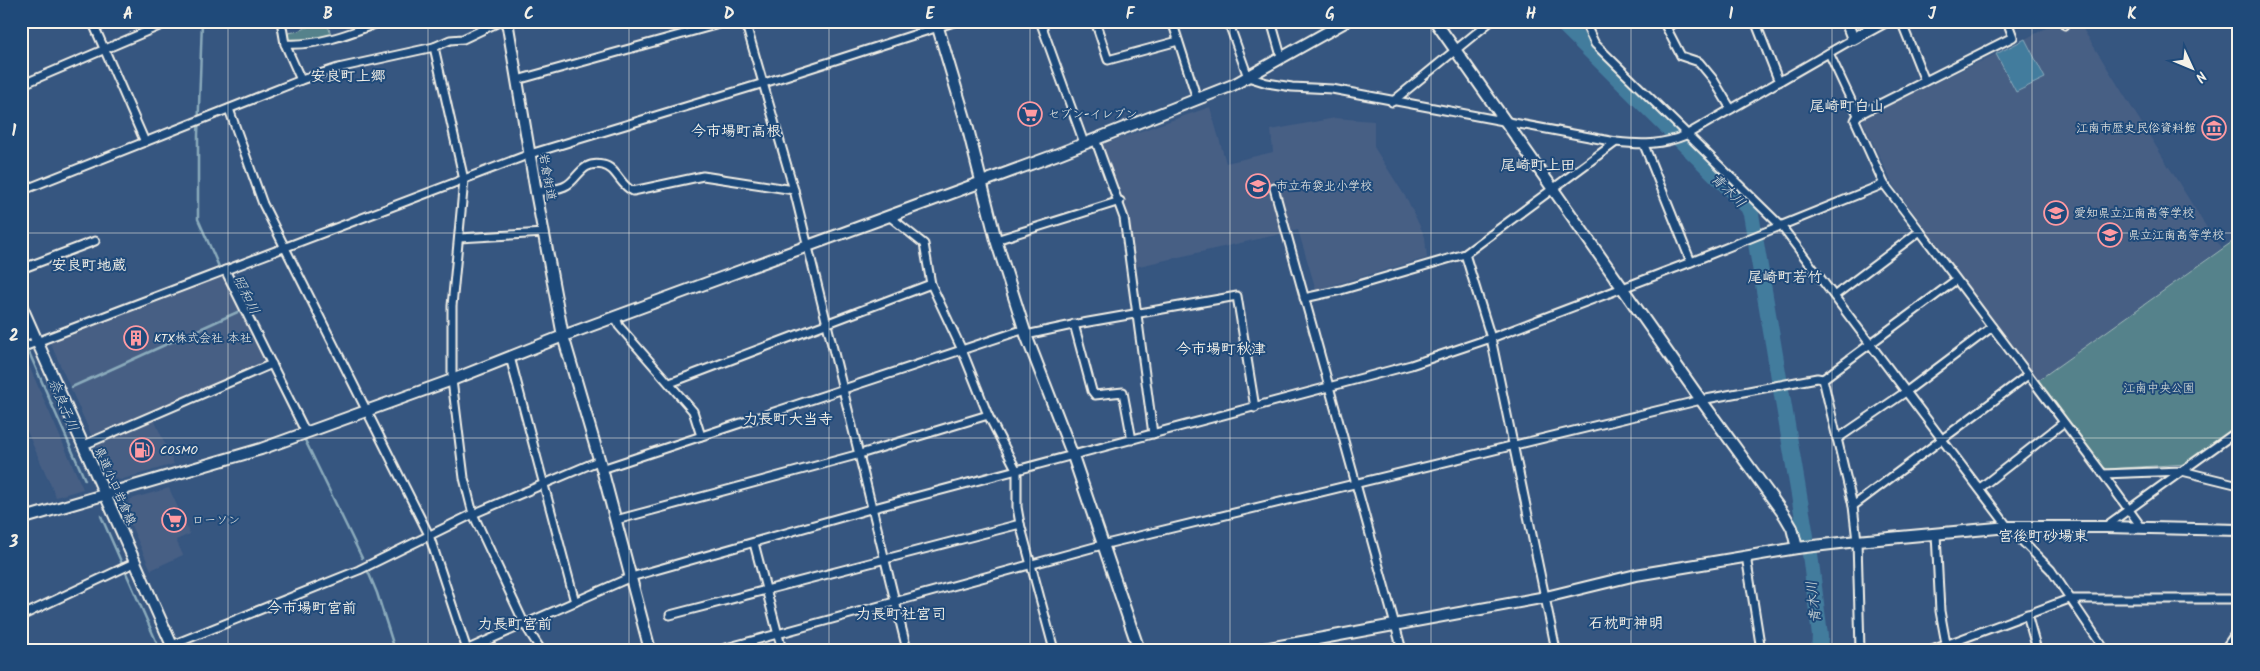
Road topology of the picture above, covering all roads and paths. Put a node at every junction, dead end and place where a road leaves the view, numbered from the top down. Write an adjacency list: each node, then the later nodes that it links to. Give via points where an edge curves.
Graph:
1 (92, 21): 30 (street)
2 (171, 21): 30 (street)
3 (281, 21): 28 (street)
4 (383, 21): 28 (street, via 333,39 304,45)
5 (501, 21): 29 (street, via 463,39)
6 (507, 21): 36 (street, 岩倉街道)
7 (730, 21): 36 (street)
8 (745, 21): 39 (street)
9 (957, 21): 25 (street)
10 (1040, 21): 51 (street)
11 (1095, 21): 27 (street, via 1108,60)
12 (1172, 21): 27 (street)
13 (1228, 21): 34 (street)
14 (1270, 21): 33 (street)
15 (1347, 21): 33 (street)
16 (1435, 21): 31 (street)
17 (1492, 21): 31 (street)
18 (1584, 21): 47 (street, via 1595,44)
19 (1680, 21): 44 (street, via 1666,27 1681,56 1699,62)
20 (1755, 21): 38 (street)
21 (1846, 21): 26 (street)
22 (1886, 21): 26 (street)
23 (1901, 21): 37 (street)
24 (2007, 21): 37 (street, via 2013,37)
25 (937, 24): 39 (street); 55 (street)
26 (1853, 39): 32 (street)
27 (1178, 41): 41 (street)
28 (285, 44): 35 (street)
29 (434, 47): 35 (street, via 338,68); 54 (street)
30 (105, 50): 40 (street); 49 (street)
31 (1456, 50): 42 (street); 46 (street)
32 (1829, 53): 38 (street); 45 (street)
33 (1281, 56): 34 (street)
34 (1248, 77): 41 (street); 42 (street, via 1267,83 1332,89)
35 (301, 80): 43 (street)
36 (517, 80): 53 (street, 岩倉街道)
37 (1925, 80): 45 (street)
38 (1779, 82): 44 (street)
39 (764, 84): 53 (street); 58 (street)
40 (21, 85)
41 (1197, 99): 48 (street)
42 (1392, 102): 46 (street)
43 (229, 109): 49 (street); 71 (street, via 263,204)
44 (1731, 109): 47 (street)
45 (1858, 115): 56 (street, via 1855,120)
46 (1508, 123): 50 (street); 59 (street)
47 (1685, 136): 52 (street); 64 (street)
48 (1095, 139): 51 (street); 62 (street)
49 (145, 142): 60 (street)
50 (1616, 142): 52 (street); 59 (street)
51 (1084, 143): 55 (street)
52 (1644, 145): 73 (street)
53 (530, 154): 54 (street); 61 (street, 岩倉街道)
54 (464, 180): 67 (street); 71 (street)
55 (981, 182): 63 (street); 68 (street)
56 (1884, 184): 64 (street); 65 (street)
57 (1274, 188): 80 (street)
58 (794, 190): 61 (street, via 703,176 633,191 611,169 596,165 580,170 567,185); 70 (street)
59 (1554, 190): 72 (street); 78 (street)
60 (21, 191)
61 (536, 192): 66 (street, 岩倉街道)
62 (1120, 201): 68 (street); 82 (street)
63 (889, 216): 70 (street); 77 (street, via 924,244)
64 (1782, 227): 73 (street); 79 (street)
65 (1920, 232): 76 (street); 79 (street)
66 (544, 233): 67 (street); 88 (street, 岩倉街道)
67 (459, 238): 99 (street, via 452,306)
68 (996, 240): 87 (street)
69 (95, 241): 74 (street)
70 (808, 246): 83 (street); 84 (street)
71 (285, 249): 75 (street); 106 (street)
72 (1465, 254): 80 (street); 91 (street)
73 (1691, 262): 78 (street)
74 (21, 269)
75 (221, 271): 89 (street); 96 (street)
76 (1956, 280): 86 (street); 92 (street)
77 (931, 284): 84 (street); 94 (street)
78 (1622, 288): 91 (street); 104 (street)
79 (1834, 296): 92 (street)
80 (1304, 298): 101 (street)
81 (21, 305): 89 (street, 県道小口岩倉線)
82 (1139, 314): 85 (street); 105 (street, via 1237,296); 111 (street)
83 (616, 317): 88 (street); 100 (street, via 619,326)
84 (827, 324): 100 (street); 102 (street)
85 (1074, 324): 87 (street); 115 (street, via 1092,391 1095,395 1123,392)
86 (1992, 327): 97 (street); 103 (street)
87 (1026, 332): 94 (street); 119 (street)
88 (564, 336): 95 (street); 120 (street, 岩倉街道)
89 (35, 337): 90 (street); 93 (street); 116 (street, 県道小口岩倉線)
90 (21, 338)
91 (1491, 338): 101 (street); 117 (street)
92 (1870, 344): 98 (street); 103 (street)
93 (21, 348)
94 (962, 350): 102 (street); 107 (street)
95 (510, 358): 99 (street); 125 (street)
96 (269, 366): 110 (street); 116 (street)
97 (2028, 375): 108 (street); 113 (street)
98 (1823, 379): 104 (street); 114 (street)
99 (452, 380): 106 (street); 132 (street, via 464,478)
100 (670, 383): 112 (street, via 693,412)
101 (1328, 388): 105 (street); 124 (street)
102 (844, 390): 112 (street); 118 (street)
103 (1906, 391): 113 (street); 114 (street)
104 (1701, 400): 117 (street); 145 (street, via 1785,516)
105 (1255, 408): 111 (street)
106 (366, 411): 110 (street); 141 (street)
107 (988, 416): 118 (street); 121 (street)
108 (2063, 423): 123 (street); 127 (street)
109 (2239, 430): 122 (street)
110 (303, 434): 128 (street)
111 (1153, 434): 115 (street)
112 (701, 436): 120 (street)
113 (1943, 438): 127 (street); 129 (street)
114 (1837, 439): 129 (street)
115 (1132, 440): 119 (street)
116 (84, 445): 128 (street, 県道小口岩倉線)
117 (1512, 445): 124 (street); 152 (street)
118 (860, 454): 130 (street); 134 (street)
119 (1073, 456): 121 (street); 144 (street)
120 (600, 465): 125 (street); 134 (street, 岩倉街道)
121 (1017, 471): 130 (street); 135 (street)
122 (2182, 471): 123 (street); 126 (street); 131 (street)
123 (2103, 474): 131 (street)
124 (1355, 482): 144 (street); 161 (street)
125 (543, 485): 132 (street); 156 (street)
126 (2239, 485)
127 (1980, 488): 137 (street)
128 (110, 492): 133 (street); 148 (street, 県道小口岩倉線)
129 (1853, 506): 142 (street)
130 (873, 509): 143 (street); 147 (street)
131 (2129, 510): 136 (street); 138 (street)
132 (473, 514): 141 (street); 160 (street)
133 (21, 519)
134 (616, 520): 150 (street, 岩倉街道)
135 (1020, 524): 147 (street); 149 (street)
136 (2106, 527): 137 (street); 138 (street)
137 (2008, 528): 140 (street); 153 (street, via 2051,570)
138 (2142, 528): 139 (street)
139 (2239, 530)
140 (1936, 534): 142 (street); 165 (street, via 1940,611)
141 (429, 535): 164 (street, via 359,570); 166 (street)
142 (1856, 540): 145 (street); 178 (street)
143 (754, 543): 150 (street); 151 (street)
144 (1102, 545): 149 (street); 173 (street)
145 (1797, 548): 146 (street)
146 (1746, 556): 152 (street, via 1636,575); 177 (street)
147 (885, 559): 151 (street); 155 (street)
148 (136, 562): 159 (street); 164 (street, 県道小口岩倉線)
149 (1030, 564): 155 (street); 172 (street)
150 (631, 577): 156 (street); 168 (street, 岩倉街道)
151 (766, 590): 158 (street); 163 (street)
152 (1546, 597): 161 (street); 176 (street)
153 (2069, 599): 154 (street); 157 (street); 181 (street)
154 (2239, 599)
155 (895, 601): 163 (street); 171 (street)
156 (575, 602): 160 (street)
157 (2027, 614): 165 (street); 180 (street)
158 (670, 615)
159 (21, 616)
160 (525, 624): 166 (street); 167 (street)
161 (1395, 626): 174 (street); 175 (street)
162 (2239, 631): 182 (street)
163 (777, 634): 169 (street); 170 (street)
164 (173, 648)
165 (1947, 648): 179 (street)
166 (467, 650)
167 (541, 650)
168 (650, 650)
169 (719, 650)
170 (782, 650)
171 (907, 650)
172 (1054, 650)
173 (1139, 650)
174 (1258, 650)
175 (1402, 650)
176 (1556, 650)
177 (1761, 650)
178 (1860, 650)
179 (1932, 650)
180 (2037, 650)
181 (2105, 650)
182 (2226, 650)

